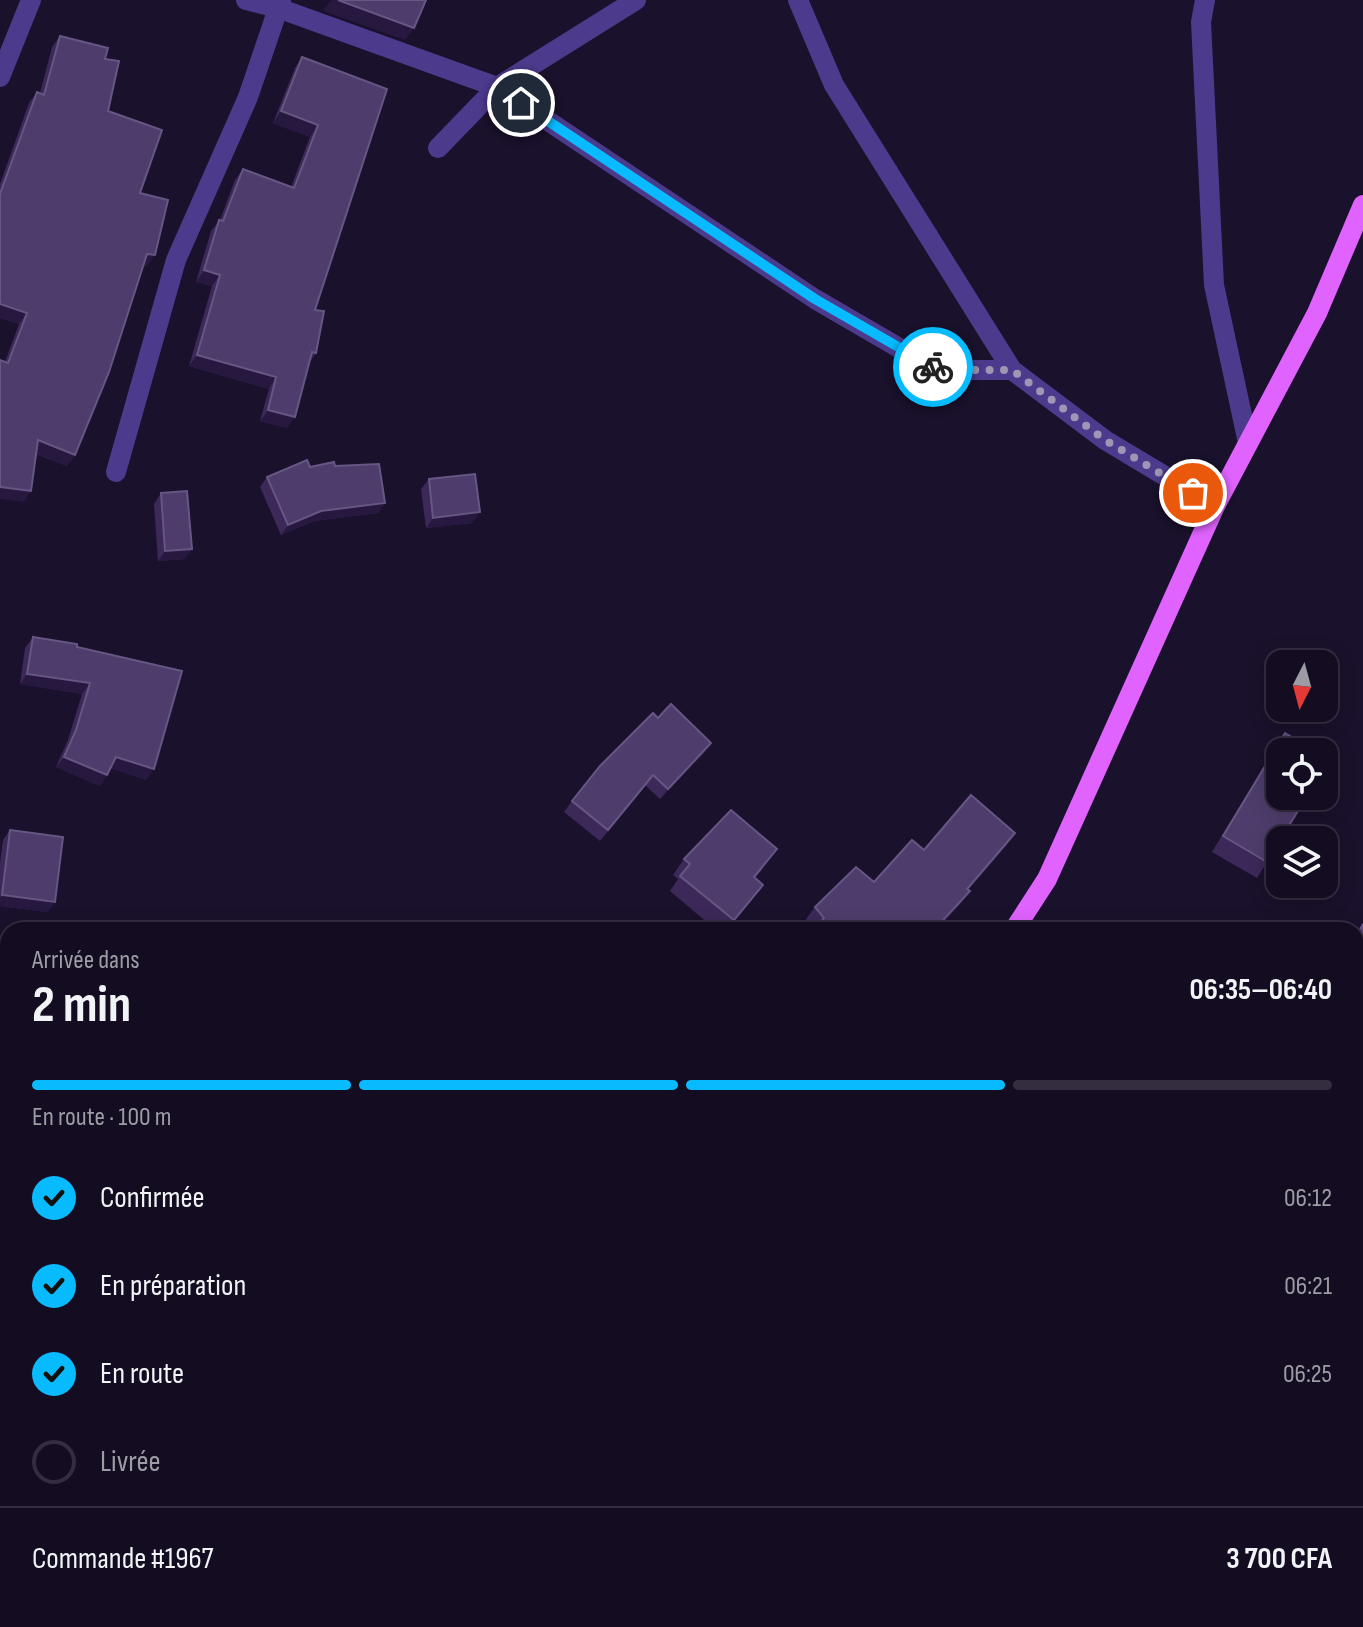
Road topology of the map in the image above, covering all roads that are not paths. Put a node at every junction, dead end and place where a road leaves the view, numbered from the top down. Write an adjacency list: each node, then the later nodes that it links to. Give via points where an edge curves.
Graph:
1 (31, 0): 7 (street)
2 (246, 0): 6 (street)
3 (636, 0): 8 (street)
4 (798, 0): 11 (street, via 834,85)
5 (1205, 0): 12 (street, via 1201,22 1214,285)
6 (279, 4): 8 (street); 13 (street, via 248,97 176,260)
7 (0, 77)
8 (497, 87): 9 (street); 11 (street, via 815,299 937,370)
9 (438, 148)
10 (1363, 205): 12 (main road, via 1317,313)
11 (1012, 370): 14 (street, via 1105,440)
12 (1248, 443): 14 (main road)
13 (116, 472)
14 (1215, 506): 15 (main road, via 1047,879)
15 (1019, 922)

